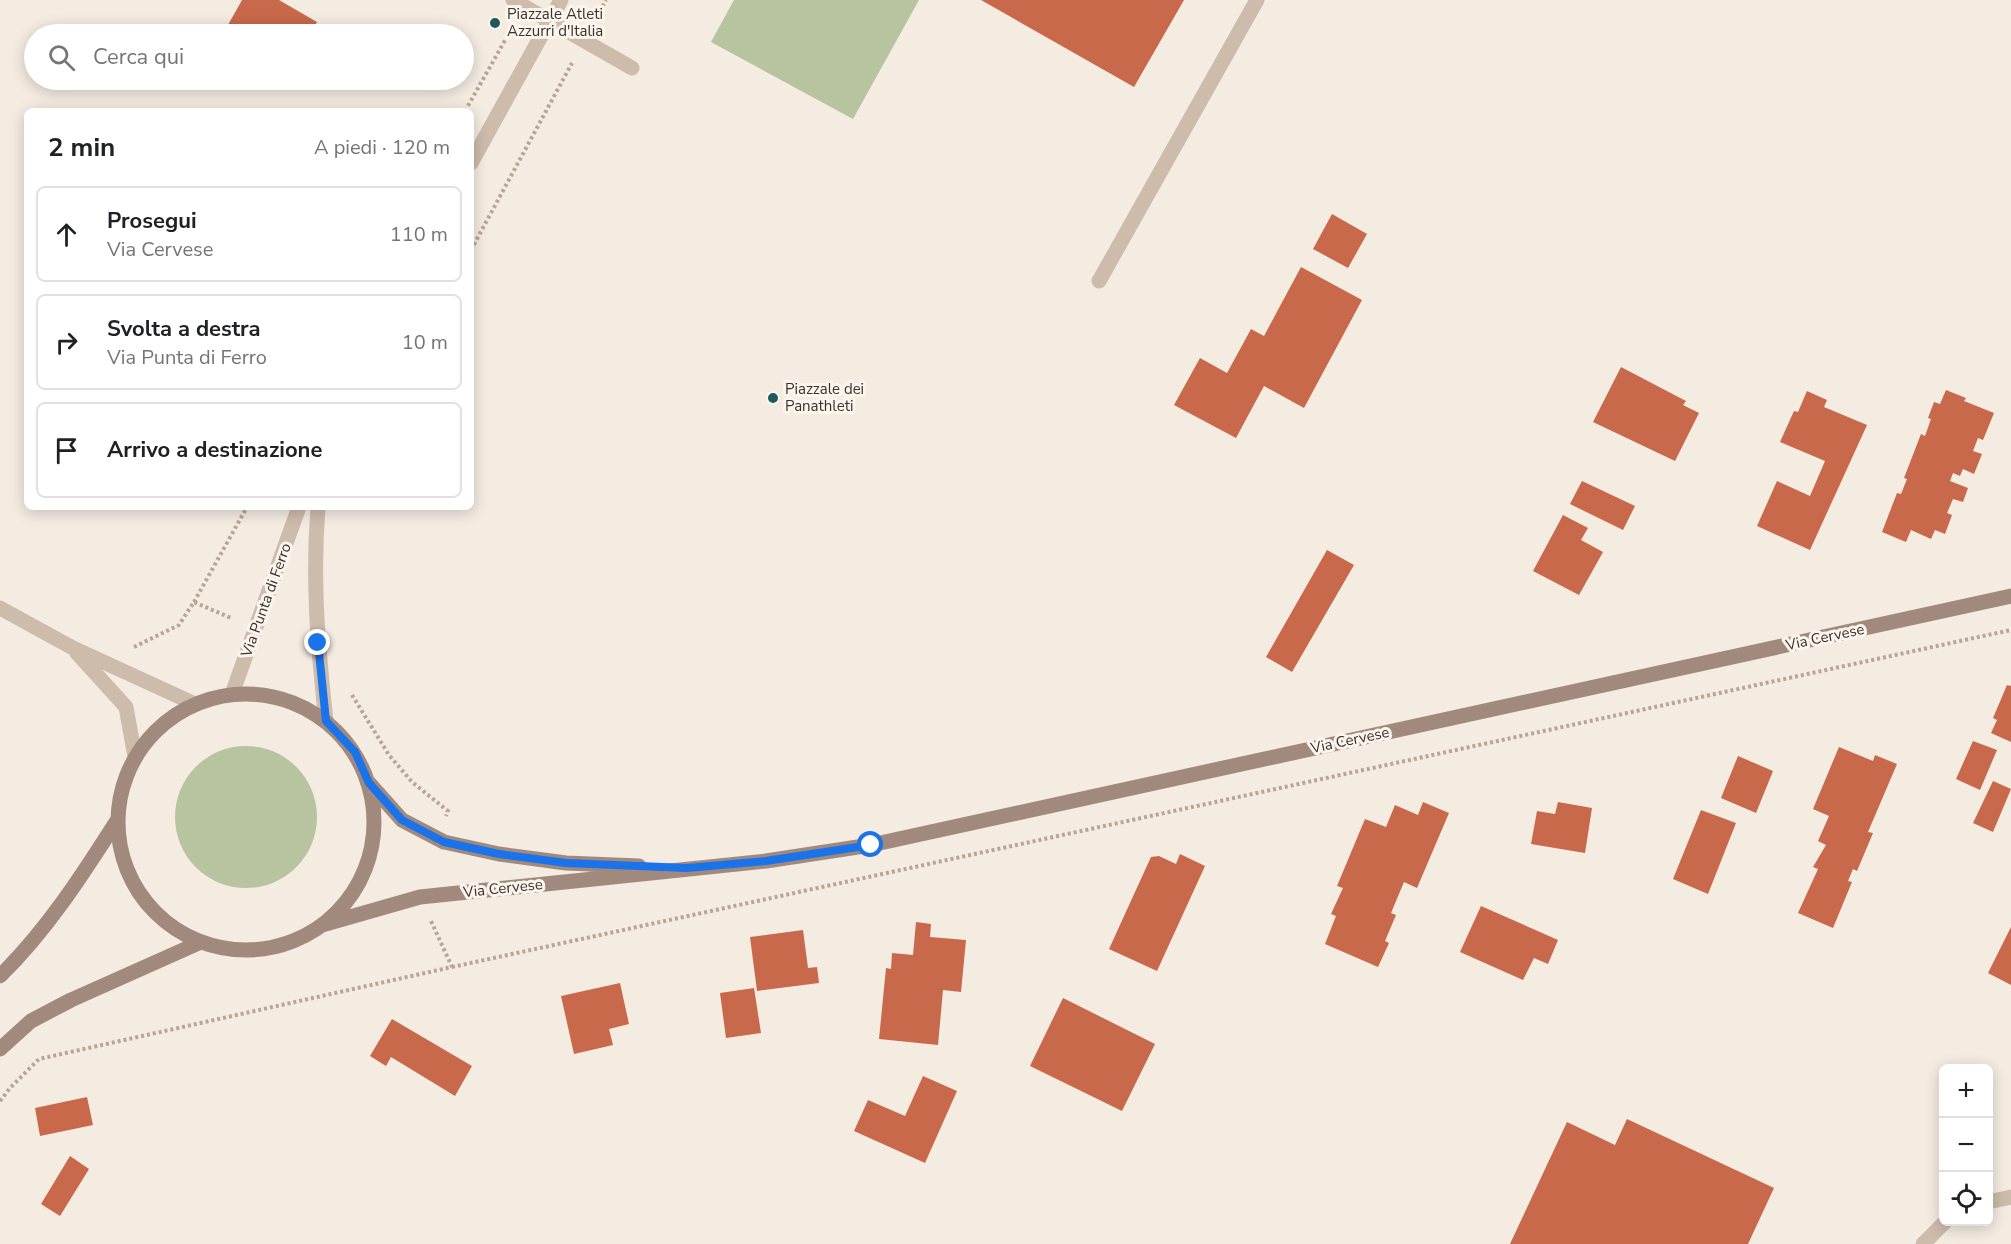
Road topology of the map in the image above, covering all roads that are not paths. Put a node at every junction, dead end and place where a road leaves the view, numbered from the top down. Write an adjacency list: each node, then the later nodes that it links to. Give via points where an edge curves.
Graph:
1 (561, 0): 4 (street)
2 (1257, 0): 7 (street)
3 (519, 3): 4 (street)
4 (549, 21): 5 (street); 6 (street)
5 (632, 68)
6 (474, 158)
7 (1099, 281)
8 (298, 510): 13 (street, Via Punta di Ferro)
9 (318, 510): 15 (street, Via Punta di Ferro, via 314,555)
10 (2011, 596): 19 (main road, Via Cervese, via 871,845)
11 (0, 608): 12 (street)
12 (73, 648): 14 (street); 16 (street, via 126,707)
13 (231, 694): 14 (main road, Via Cervese); 15 (main road, Via Cervese, via 286,699)
14 (195, 704): 16 (main road, Via Cervese, via 167,721)
15 (326, 721): 17 (main road, Via Cervese, via 355,752)
16 (135, 757): 18 (main road, Via Cervese, via 122,789)
17 (369, 783): 19 (main road, Via Cervese, via 402,820 444,842 544,860); 20 (main road, Via Cervese, via 375,820 368,862 348,900)
18 (118, 819): 21 (main road, Via Cervese, via 120,848 144,899 161,917); 22 (main road, Via Cervese, via 57,910)
19 (687, 868): 20 (main road, Via Cervese, via 420,897)
20 (322, 925): 21 (main road, Via Cervese, via 292,941 259,949)
21 (201, 942): 23 (main road, via 71,1000 31,1022)
22 (0, 976)
23 (0, 1049)
24 (2011, 1197): 25 (street)
25 (1993, 1201)
26 (1940, 1226): 27 (street)
27 (1923, 1244)

